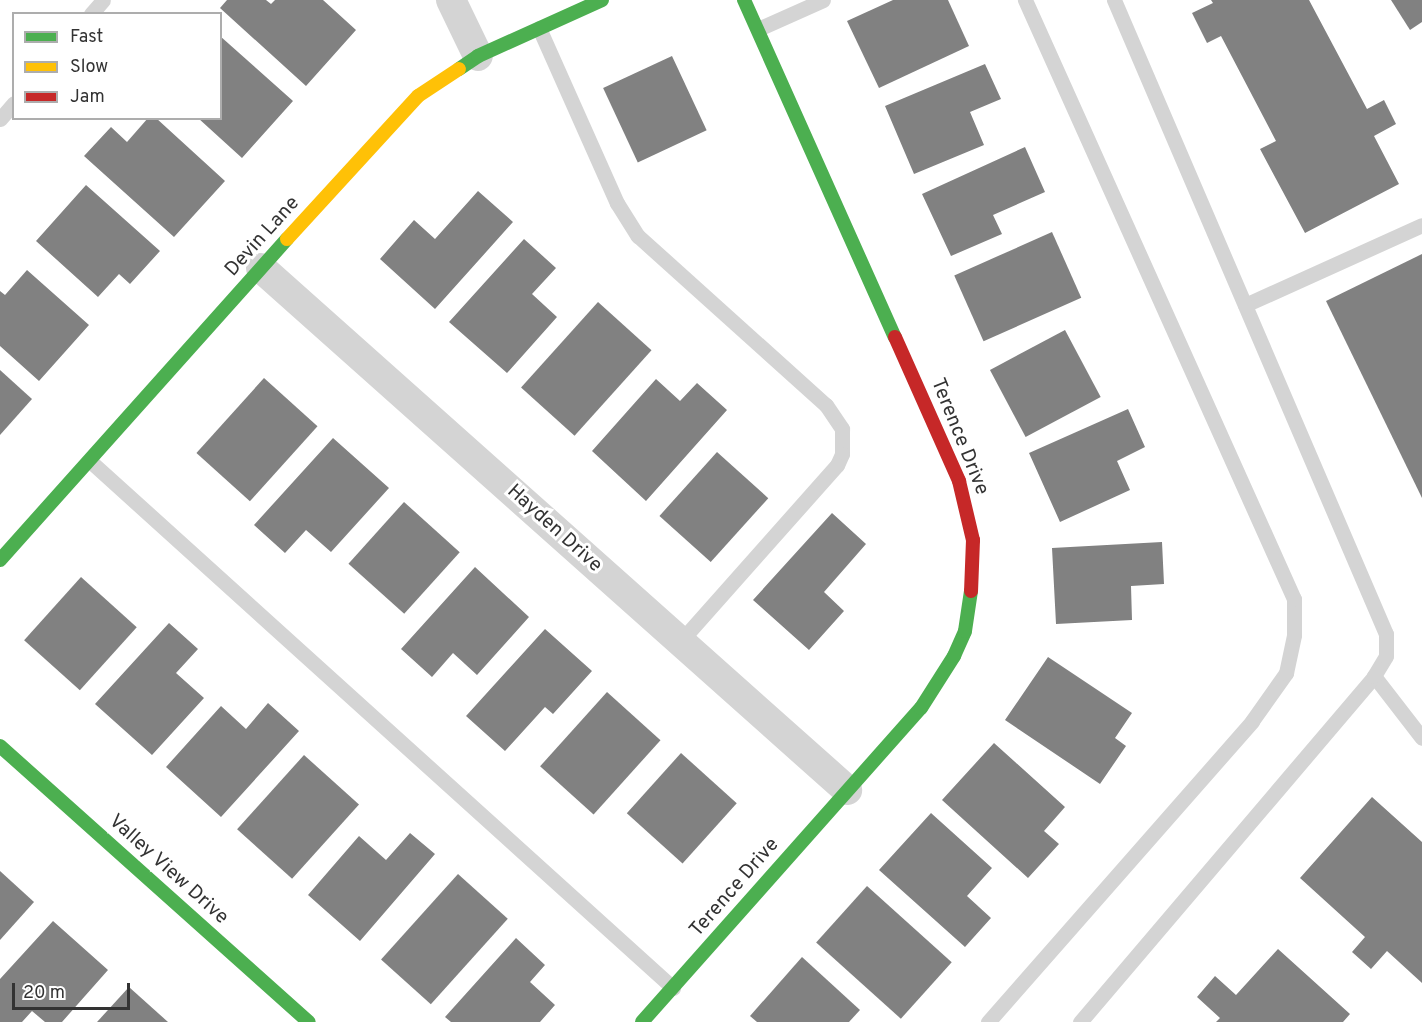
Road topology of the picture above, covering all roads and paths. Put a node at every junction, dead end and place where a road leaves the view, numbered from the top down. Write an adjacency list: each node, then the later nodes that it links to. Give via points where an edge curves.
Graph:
1 (103, 0): 8 (lane)
2 (451, 0): 11 (street)
3 (602, 0): 9 (street, Devin Lane)
4 (744, 0): 10 (street, Terence Drive)
5 (823, 0): 10 (lane)
6 (1025, 0): 27 (lane, via 1294,599 1294,635 1286,673 1252,721)
7 (1114, 0): 16 (lane)
8 (93, 12)
9 (539, 28): 11 (street, Devin Lane); 19 (lane, via 618,203 638,236 826,405 842,429 842,454 837,465)
10 (758, 29): 23 (street, Terence Drive, via 959,481 974,540 972,600 954,657 921,708)
11 (478, 56): 15 (street, Devin Lane, via 418,96)
12 (12, 105): 13 (lane)
13 (0, 119)
14 (1422, 225): 16 (lane)
15 (261, 268): 17 (street, Devin Lane); 19 (street, Hayden Drive)
16 (1245, 305): 20 (lane, via 1386,634 1386,656)
17 (90, 461): 18 (street, Devin Lane); 24 (lane)
18 (0, 560)
19 (681, 641): 23 (street, Hayden Drive)
20 (1374, 676): 21 (lane); 28 (lane)
21 (1422, 738)
22 (0, 746): 25 (street, Valley View Drive)
23 (847, 790): 24 (street, Terence Drive)
24 (673, 988): 26 (street, Terence Drive)
25 (309, 1022)
26 (642, 1022)
27 (988, 1022)
28 (1080, 1022)

